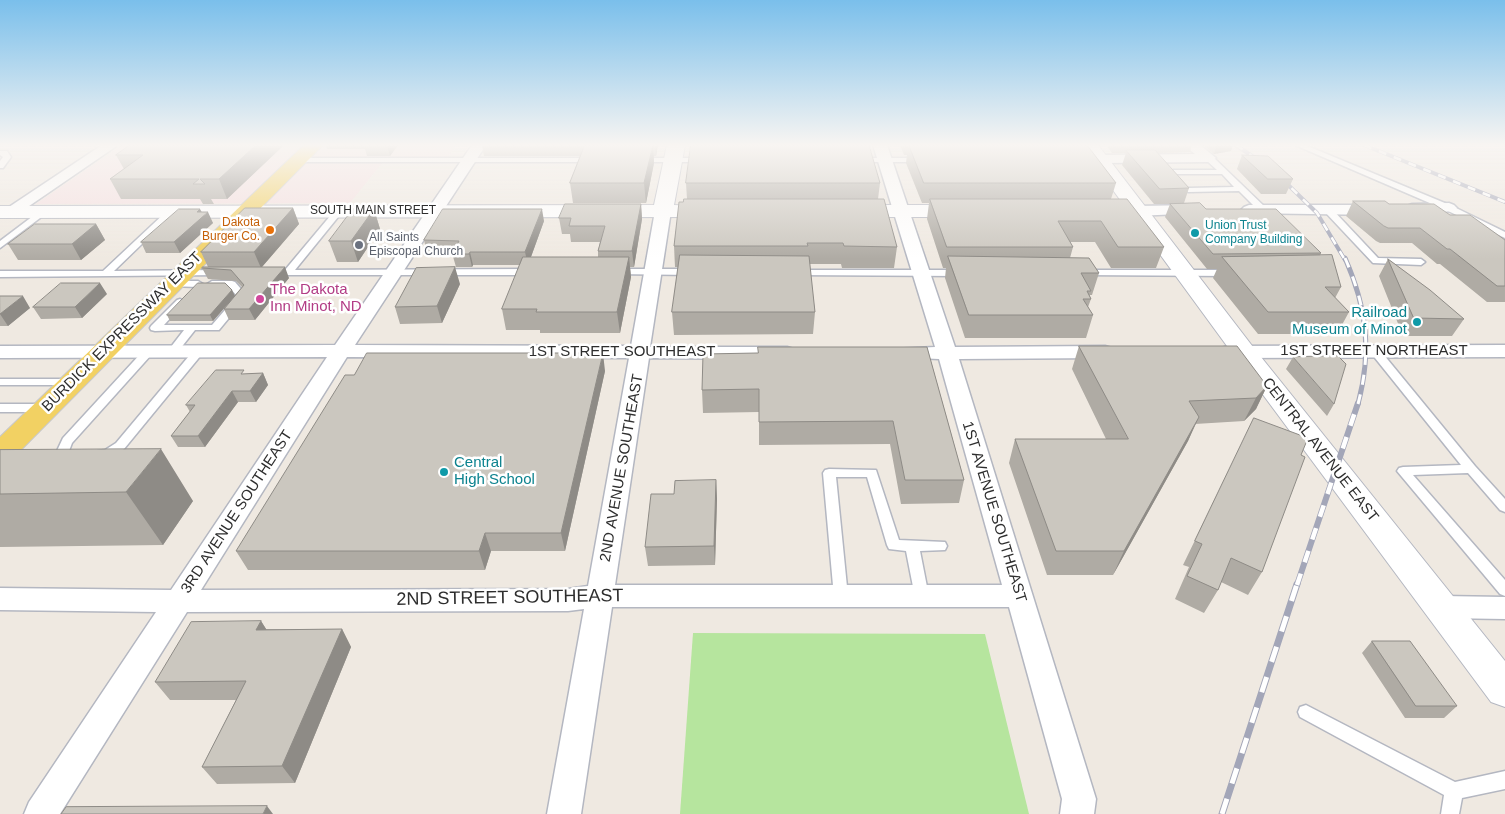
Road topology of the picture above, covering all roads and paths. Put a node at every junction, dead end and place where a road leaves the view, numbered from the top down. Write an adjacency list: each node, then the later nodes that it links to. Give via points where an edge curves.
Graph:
1 (51, 183): 25 (street)
2 (274, 183): 16 (main road, BURDICK EXPRESSWAY EAST)
3 (455, 183): 18 (street, 3RD AVENUE SOUTHEAST)
4 (669, 183): 19 (street)
5 (892, 183): 22 (street, 1ST AVENUE SOUTHEAST)
6 (1110, 183): 24 (street, CENTRAL AVENUE EAST)
7 (1235, 183): 9 (lane)
8 (1389, 183): 11 (lane)
9 (1242, 189): 10 (lane); 14 (lane)
10 (1188, 190)
11 (1449, 208): 15 (street); 28 (lane)
12 (1214, 210): 24 (street)
13 (1234, 210): 14 (street)
14 (1263, 210): 15 (street)
15 (1328, 210): 30 (lane, via 1376,261)
16 (245, 211): 17 (street, SOUTH MAIN STREET); 27 (street, SOUTH MAIN STREET); 47 (main road, BURDICK EXPRESSWAY EAST)
17 (339, 211): 18 (street, SOUTH MAIN STREET); 38 (lane)
18 (436, 211): 19 (street, SOUTH MAIN STREET); 31 (street, 3RD AVENUE SOUTHEAST)
19 (664, 211): 20 (street, SOUTH MAIN STREET); 34 (street, 2ND AVENUE SOUTHEAST)
20 (733, 211)
21 (833, 211): 22 (street)
22 (902, 211): 23 (street); 40 (street, 1ST AVENUE SOUTHEAST)
23 (980, 211)
24 (1127, 211): 46 (street, CENTRAL AVENUE EAST)
25 (6, 212): 26 (street, SOUTH MAIN STREET)
26 (44, 212): 27 (street, SOUTH MAIN STREET); 29 (lane)
27 (171, 212): 45 (lane)
28 (1505, 235)
29 (0, 245)
30 (1421, 262)
31 (393, 272): 32 (lane); 38 (lane); 51 (street, 3RD AVENUE SOUTHEAST)
32 (538, 272)
33 (605, 272): 34 (lane)
34 (653, 272): 35 (lane); 59 (street, 2ND AVENUE SOUTHEAST)
35 (700, 272)
36 (230, 273): 47 (lane)
37 (268, 273): 38 (lane)
38 (288, 273)
39 (785, 273): 40 (lane)
40 (922, 273): 41 (lane); 65 (street, 1ST AVENUE SOUTHEAST)
41 (972, 273)
42 (1071, 273): 46 (lane)
43 (1244, 273): 46 (lane)
44 (0, 274): 45 (lane)
45 (105, 274): 47 (lane)
46 (1184, 274): 62 (street, CENTRAL AVENUE EAST)
47 (183, 281): 48 (main road, BURDICK EXPRESSWAY EAST); 49 (lane); 50 (lane, via 228,288 242,296 215,328)
48 (135, 320): 49 (lane); 55 (main road, BURDICK EXPRESSWAY EAST)
49 (162, 321): 50 (lane, via 155,328)
50 (195, 324): 57 (lane)
51 (341, 351): 58 (street, 1ST STREET SOUTHEAST); 59 (street, 1ST STREET SOUTHEAST); 81 (street, 3RD AVENUE SOUTHEAST)
52 (1375, 351): 53 (street, 1ST STREET NORTHEAST); 62 (street, 1ST STREET NORTHEAST); 71 (lane)
53 (1505, 351)
54 (0, 352): 55 (street, 1ST STREET SOUTHEAST)
55 (103, 352): 56 (street, 1ST STREET SOUTHEAST); 67 (main road, BURDICK EXPRESSWAY EAST)
56 (148, 352): 57 (street, 1ST STREET SOUTHEAST); 58 (lane, via 67,441 62,453 77,457 107,454 120,446)
57 (172, 352): 58 (street, 1ST STREET SOUTHEAST)
58 (198, 352)
59 (641, 352): 63 (street, 1ST STREET SOUTHEAST); 76 (street, 2ND AVENUE SOUTHEAST)
60 (1122, 352): 65 (street)
61 (1206, 352): 62 (street)
62 (1244, 352): 82 (street, CENTRAL AVENUE EAST)
63 (809, 353)
64 (878, 353): 65 (street)
65 (947, 353): 77 (street, 1ST AVENUE SOUTHEAST)
66 (0, 382): 67 (lane)
67 (73, 382): 69 (main road, BURDICK EXPRESSWAY EAST)
68 (0, 408): 69 (lane)
69 (46, 408): 70 (main road, BURDICK EXPRESSWAY EAST)
70 (0, 454)
71 (1471, 469): 72 (lane); 75 (lane, via 1403,471)
72 (1505, 507)
73 (912, 546): 74 (lane); 78 (lane, via 894,545 872,473 829,473); 79 (lane)
74 (940, 546)
75 (1505, 590)
76 (600, 596): 78 (street, 2ND STREET SOUTHEAST); 81 (street, 2ND STREET SOUTHEAST, via 568,600); 89 (street, 2ND AVENUE SOUTHEAST)
77 (1019, 596): 79 (street, 2ND STREET SOUTHEAST); 90 (street, 1ST AVENUE SOUTHEAST, via 1079,799)
78 (841, 597): 79 (street, 2ND STREET SOUTHEAST)
79 (922, 597)
80 (0, 599): 81 (street, 2ND STREET SOUTHEAST)
81 (180, 600): 88 (street, 3RD AVENUE SOUTHEAST)
82 (1442, 607): 83 (street); 84 (street, CENTRAL AVENUE EAST)
83 (1505, 608)
84 (1501, 679)
85 (1306, 712): 87 (lane)
86 (1505, 780): 87 (lane)
87 (1454, 791): 91 (lane)
88 (42, 814)
89 (564, 814)
90 (1077, 814)
91 (1450, 814)

